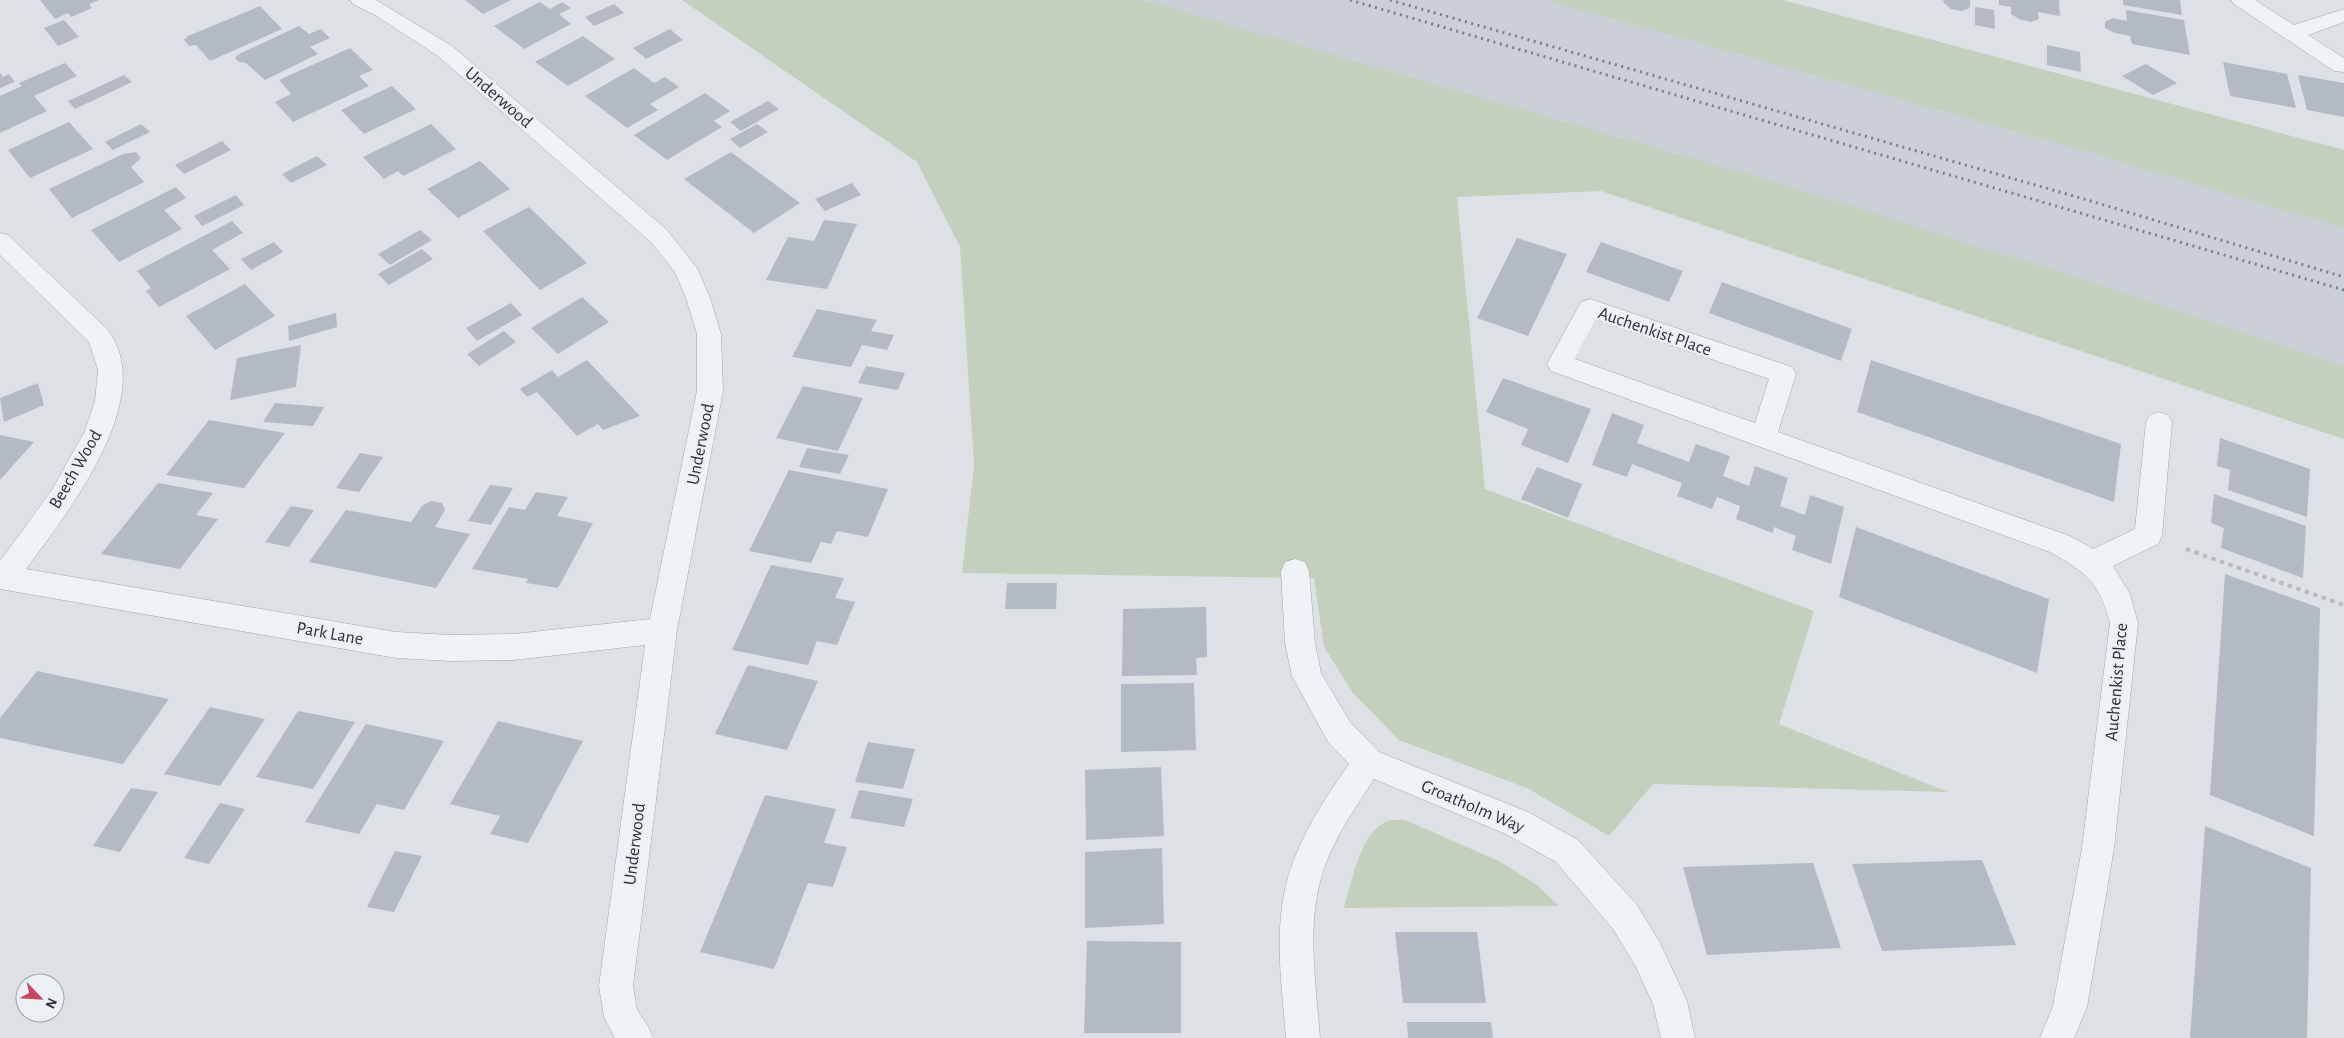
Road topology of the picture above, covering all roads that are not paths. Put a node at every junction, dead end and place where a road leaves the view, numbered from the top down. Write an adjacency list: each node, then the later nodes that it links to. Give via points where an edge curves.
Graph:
1 (360, 0): 12 (street, Underwood, via 446,51 659,236 685,268 710,334 710,392)
2 (2241, 0): 4 (street)
3 (2344, 15): 4 (street)
4 (2292, 33): 5 (street)
5 (2341, 66)
6 (0, 241): 11 (street, Beech Wood, via 102,341 111,364 111,390 98,433 61,498)
7 (2159, 422): 9 (street, via 2148,536)
8 (1764, 436): 8 (street, Auchenkist Place, via 1783,374 1590,308 1560,364); 9 (street, Auchenkist Place, via 2060,544)
9 (2092, 563): 17 (street, Auchenkist Place, via 2111,582 2124,623 2098,848 2070,1007)
10 (1295, 571): 13 (street, Groatholm Way, via 1300,643 1307,676 1340,732)
11 (2, 578): 12 (street, Park Lane, via 396,645 514,647)
12 (662, 630): 14 (street, Underwood, via 616,986 621,1017)
13 (1368, 762): 15 (street, via 1327,825 1309,864 1299,903 1297,944); 16 (street, Groatholm Way, via 1517,823 1567,851 1624,917 1648,955 1670,1002)
14 (636, 1038)
15 (1303, 1038)
16 (1678, 1038)
17 (2057, 1038)

